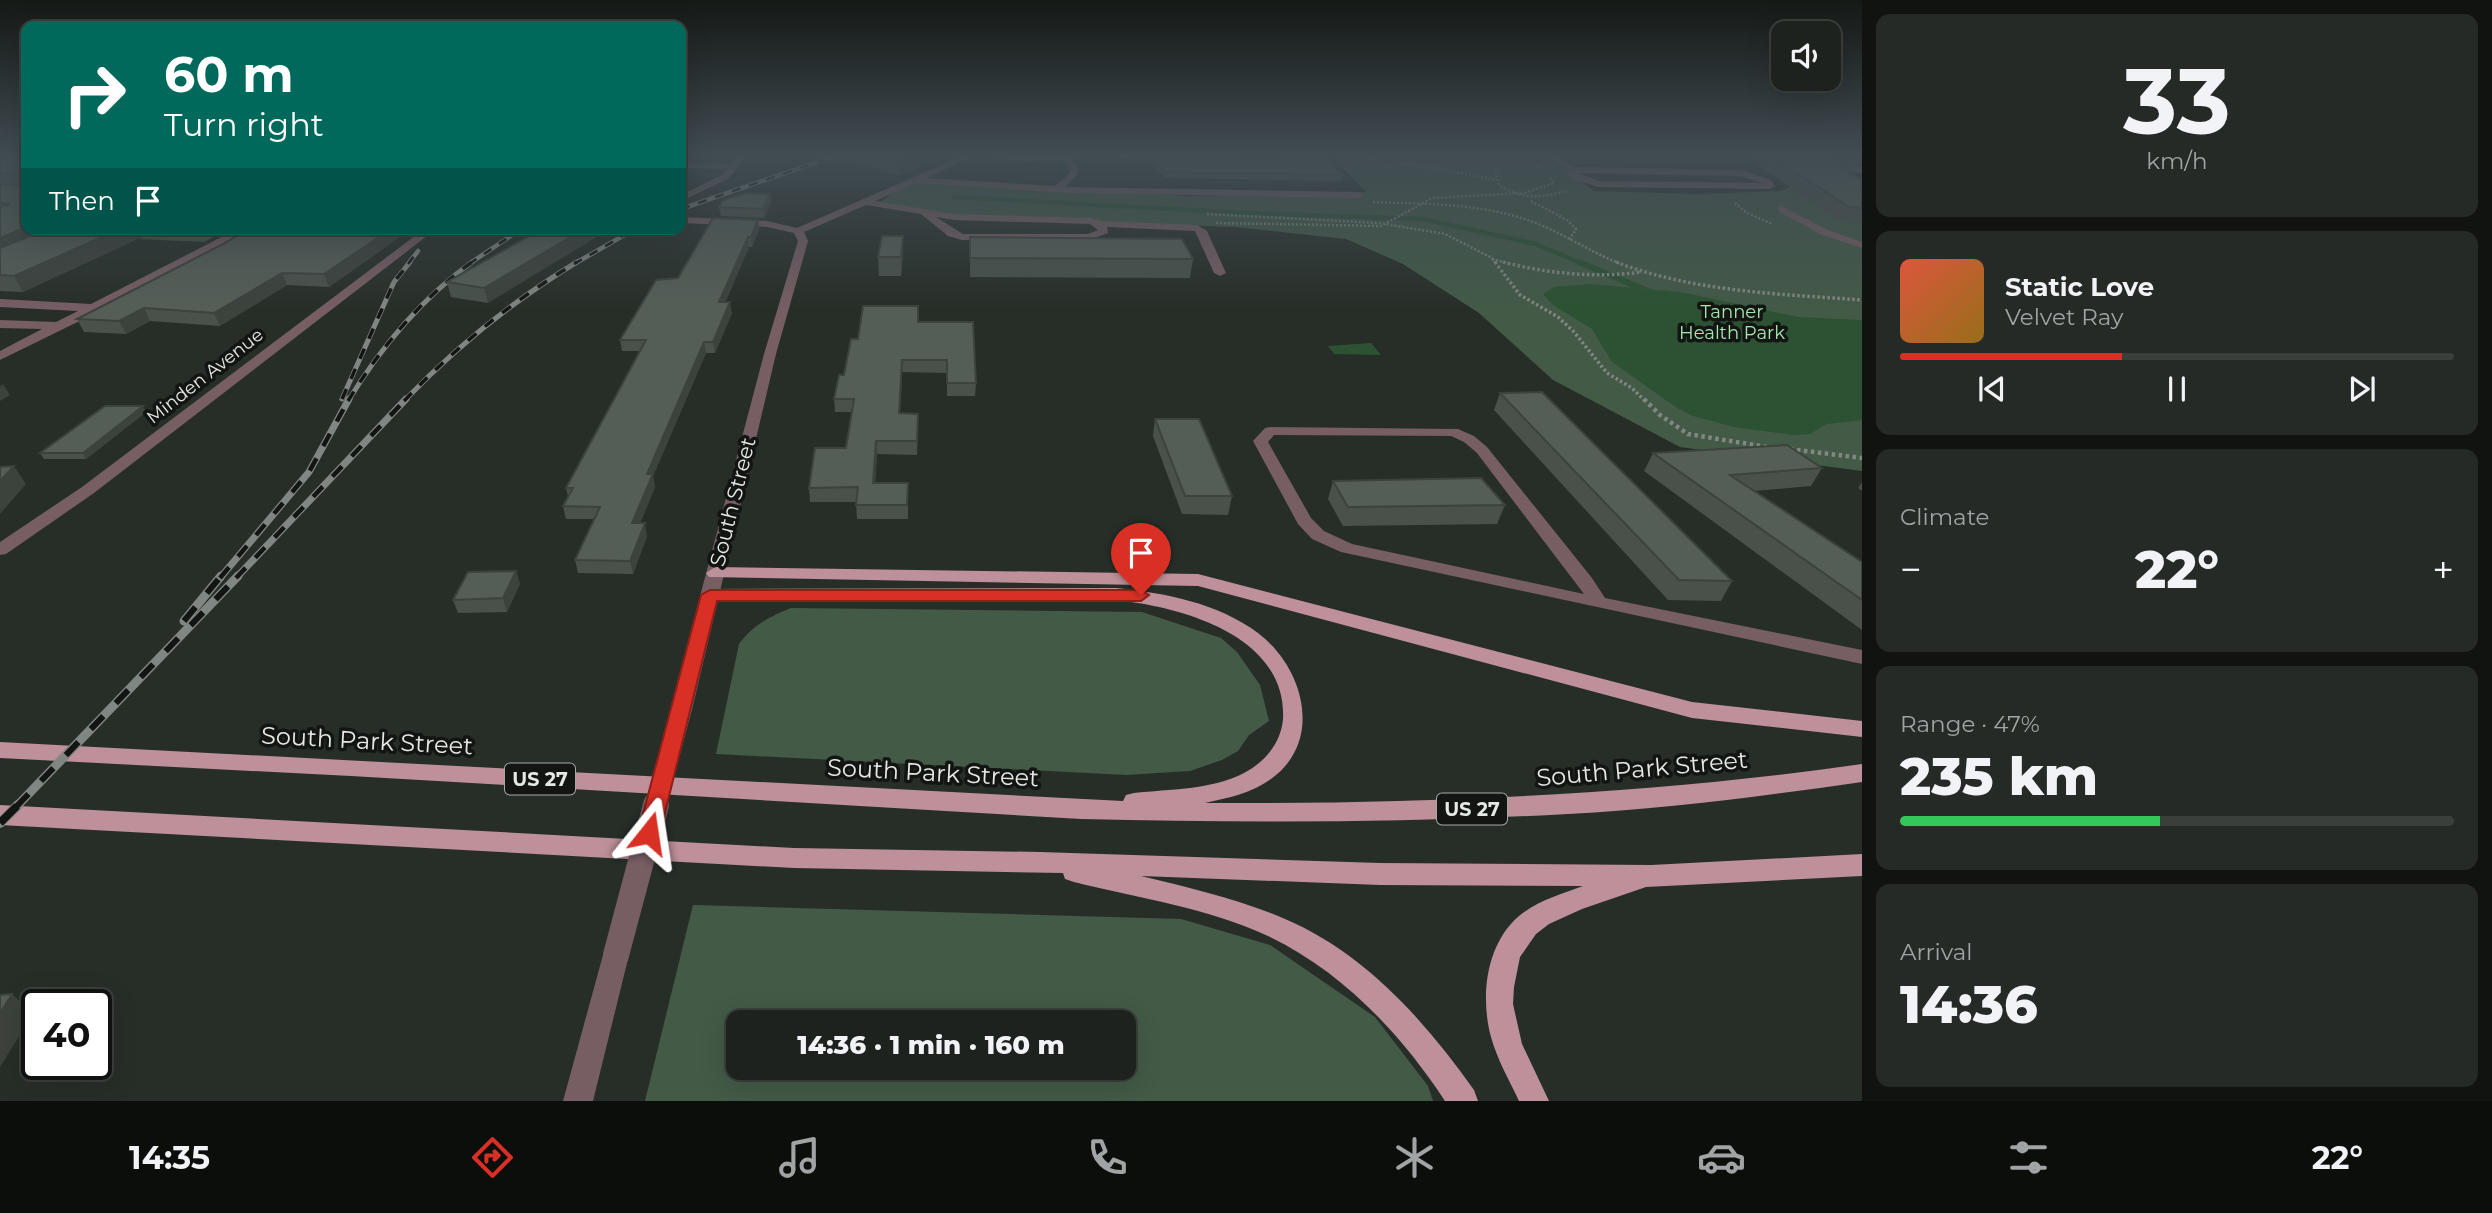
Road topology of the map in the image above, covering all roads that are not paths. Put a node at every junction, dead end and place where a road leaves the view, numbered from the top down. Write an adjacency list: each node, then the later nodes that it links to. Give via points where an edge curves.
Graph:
1 (853, 207): 7 (street)
2 (893, 207): 4 (street)
3 (1781, 209): 10 (street, via 1824,232)
4 (926, 214): 6 (street); 6 (street, via 962,237 1089,237 1104,231)
5 (686, 220): 7 (street, via 767,224)
6 (1100, 224): 11 (street, via 1198,228)
7 (797, 231): 18 (street, South Street, via 803,240)
8 (234, 235): 13 (street)
9 (424, 235): 17 (street, Minden Avenue, via 88,490)
10 (1862, 245)
11 (1220, 273)
12 (0, 303): 13 (street)
13 (96, 307): 15 (street)
14 (0, 324): 15 (street)
15 (59, 326): 16 (street)
16 (0, 356)
17 (0, 550)
18 (715, 572): 19 (street, South Street); 22 (main road, via 1198,580 1692,710)
19 (710, 595): 25 (main road, via 1141,595 1210,614 1271,657 1291,694 1293,733 1262,774 1231,788); 30 (street, South Street, bridge)
20 (1598, 602): 20 (street, via 1347,548 1318,535 1304,520 1260,442 1270,430 1453,432 1469,439); 21 (street)
21 (1862, 657)
22 (1862, 729)
23 (0, 750): 25 (main road, South Park Street / US 27)
24 (1862, 773): 25 (main road, South Park Street / US 27, via 1622,801 1398,813)
25 (1081, 810)
26 (0, 815): 27 (main road, via 794,858)
27 (1040, 862): 29 (main road, via 1380,874); 31 (main road, via 1245,915 1309,946 1386,1006 1446,1074)
28 (1862, 864): 29 (main road)
29 (1651, 876): 32 (main road, via 1559,906 1518,934 1507,956 1500,993 1505,1037)
30 (578, 1101)
31 (1462, 1101)
32 (1534, 1101)

